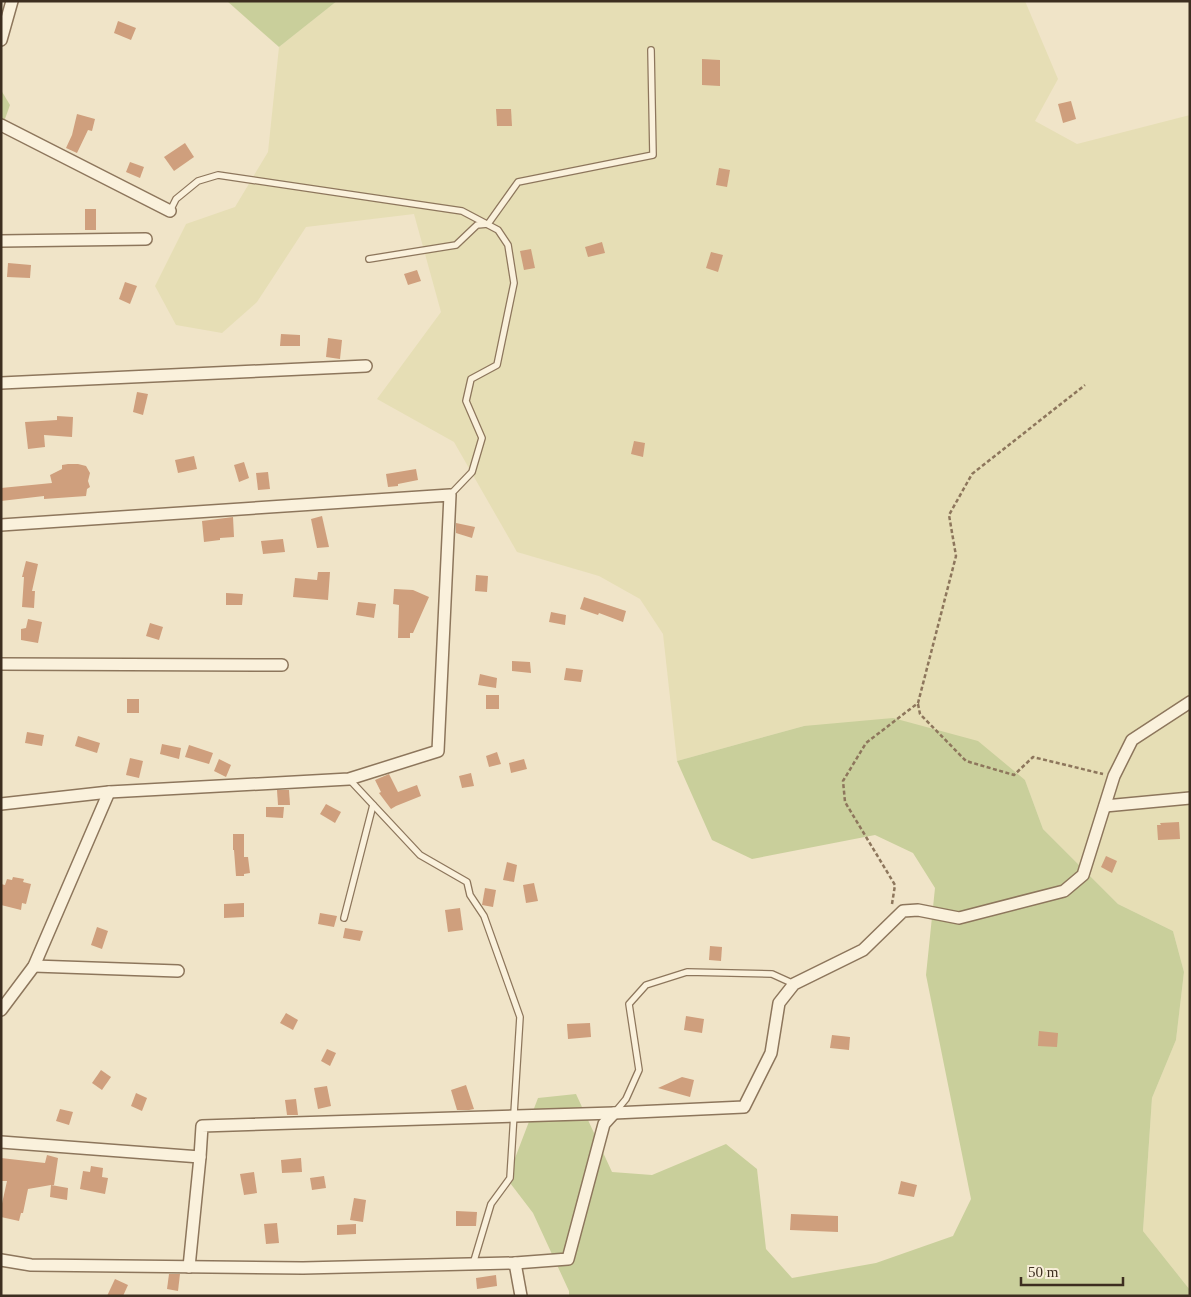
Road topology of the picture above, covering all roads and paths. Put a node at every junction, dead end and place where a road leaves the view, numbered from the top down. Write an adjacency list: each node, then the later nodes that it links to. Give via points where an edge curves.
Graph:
1 (12, 1): 2 (street)
2 (1, 40)
3 (651, 50): 6 (lane, via 653,155 518,182)
4 (1, 125): 5 (street)
5 (170, 211): 6 (lane, via 176,199 198,181 218,175 462,211)
6 (488, 224): 9 (lane, via 477,225 456,245); 13 (lane, via 498,230 508,245 514,283 498,365 471,379 466,401 482,438 472,472)
7 (146, 239): 8 (street)
8 (1, 241)
9 (369, 259)
10 (366, 366): 11 (street)
11 (1, 383)
12 (1085, 385): 18 (path, via 972,474 948,515 956,556)
13 (450, 496): 14 (street); 20 (street, via 438,751)
14 (1, 525)
15 (1, 664): 16 (street)
16 (282, 665)
17 (1190, 702): 19 (street, via 1132,740)
18 (918, 703): 19 (path, via 920,714 966,761 1014,775 1033,757); 27 (path, via 866,743 844,781 845,802 895,885)
19 (1114, 776): 25 (street)
20 (349, 779): 21 (street); 24 (lane)
21 (109, 792): 23 (street); 28 (street)
22 (1190, 798): 25 (street)
23 (1, 804)
24 (373, 805): 26 (lane); 33 (lane, via 420,855 467,882 470,895 484,916 520,1018)
25 (1105, 806): 27 (street, via 1083,875 1064,890 959,918 918,910 903,911)
26 (344, 918)
27 (888, 925): 30 (street, via 863,950)
28 (34, 966): 29 (street); 31 (street)
29 (178, 971)
30 (794, 984): 32 (street, via 779,1003 771,1053 744,1106); 32 (lane, via 772,974 687,972 646,984 629,1004 638,1070 626,1099)
31 (1, 1010)
32 (614, 1113): 33 (street); 37 (street, via 604,1124 568,1259)
33 (513, 1116): 35 (street, via 202,1126); 38 (lane, via 510,1178 491,1204)
34 (1, 1142): 35 (street)
35 (200, 1156): 39 (street)
36 (1, 1260): 39 (street, via 32,1265)
37 (515, 1263): 38 (street); 40 (street)
38 (473, 1264): 39 (street)
39 (189, 1267)
40 (522, 1296)

